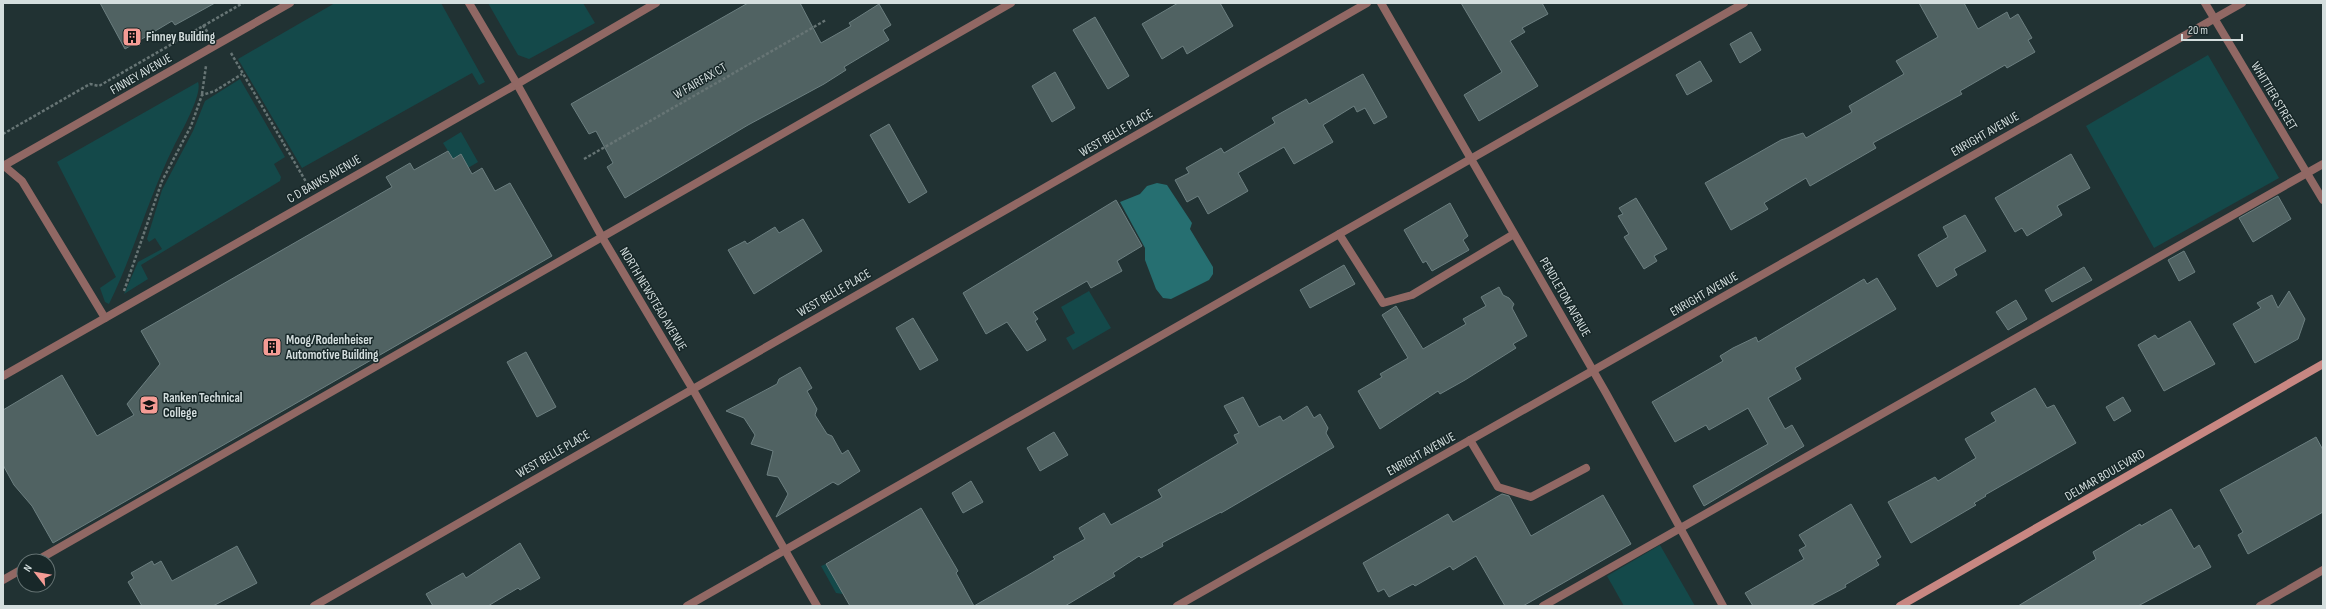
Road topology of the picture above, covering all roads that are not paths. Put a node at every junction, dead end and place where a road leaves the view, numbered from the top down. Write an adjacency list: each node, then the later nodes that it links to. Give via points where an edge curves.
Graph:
1 (290, 3): 14 (street, FINNEY AVENUE)
2 (469, 3): 11 (street, NORTH NEWSTEAD AVENUE)
3 (656, 3): 11 (street, C D BANKS AVENUE)
4 (1011, 3): 19 (street)
5 (1368, 3): 24 (street, WEST BELLE PLACE)
6 (1381, 3): 12 (street, PENDLETON AVENUE)
7 (1744, 3): 12 (street)
8 (2205, 3): 10 (street, WHITTIER STREET)
9 (2242, 3): 10 (street, ENRIGHT AVENUE)
10 (2214, 19): 15 (street, WHITTIER STREET); 22 (street, ENRIGHT AVENUE)
11 (517, 84): 19 (street, NORTH NEWSTEAD AVENUE); 20 (street, C D BANKS AVENUE)
12 (1471, 158): 17 (street); 18 (street, PENDLETON AVENUE)
13 (2323, 164): 15 (street)
14 (3, 166): 20 (street, via 22,181)
15 (2306, 173): 16 (street, WHITTIER STREET); 27 (street)
16 (2323, 200)
17 (1338, 234): 18 (street, via 1383,303 1412,295); 28 (street)
18 (1514, 234): 22 (street, PENDLETON AVENUE)
19 (602, 237): 24 (street, NORTH NEWSTEAD AVENUE); 29 (street)
20 (105, 318): 23 (street, C D BANKS AVENUE)
21 (2323, 364): 39 (main road, DELMAR BOULEVARD)
22 (1594, 370): 25 (street, ENRIGHT AVENUE); 27 (street, PENDLETON AVENUE)
23 (3, 376)
24 (692, 388): 28 (street, NORTH NEWSTEAD AVENUE); 33 (street, WEST BELLE PLACE)
25 (1470, 440): 26 (street, via 1498,487 1531,497); 36 (street, ENRIGHT AVENUE)
26 (1586, 468)
27 (1679, 528): 37 (street); 38 (street, PENDLETON AVENUE)
28 (785, 550): 34 (street); 35 (street, NORTH NEWSTEAD AVENUE)
29 (50, 553)
30 (2323, 570): 40 (street)
31 (16, 573): 32 (street)
32 (3, 580)
33 (314, 606)
34 (687, 606)
35 (817, 606)
36 (1177, 606)
37 (1543, 606)
38 (1723, 606)
39 (1900, 606)
40 (2260, 606)

